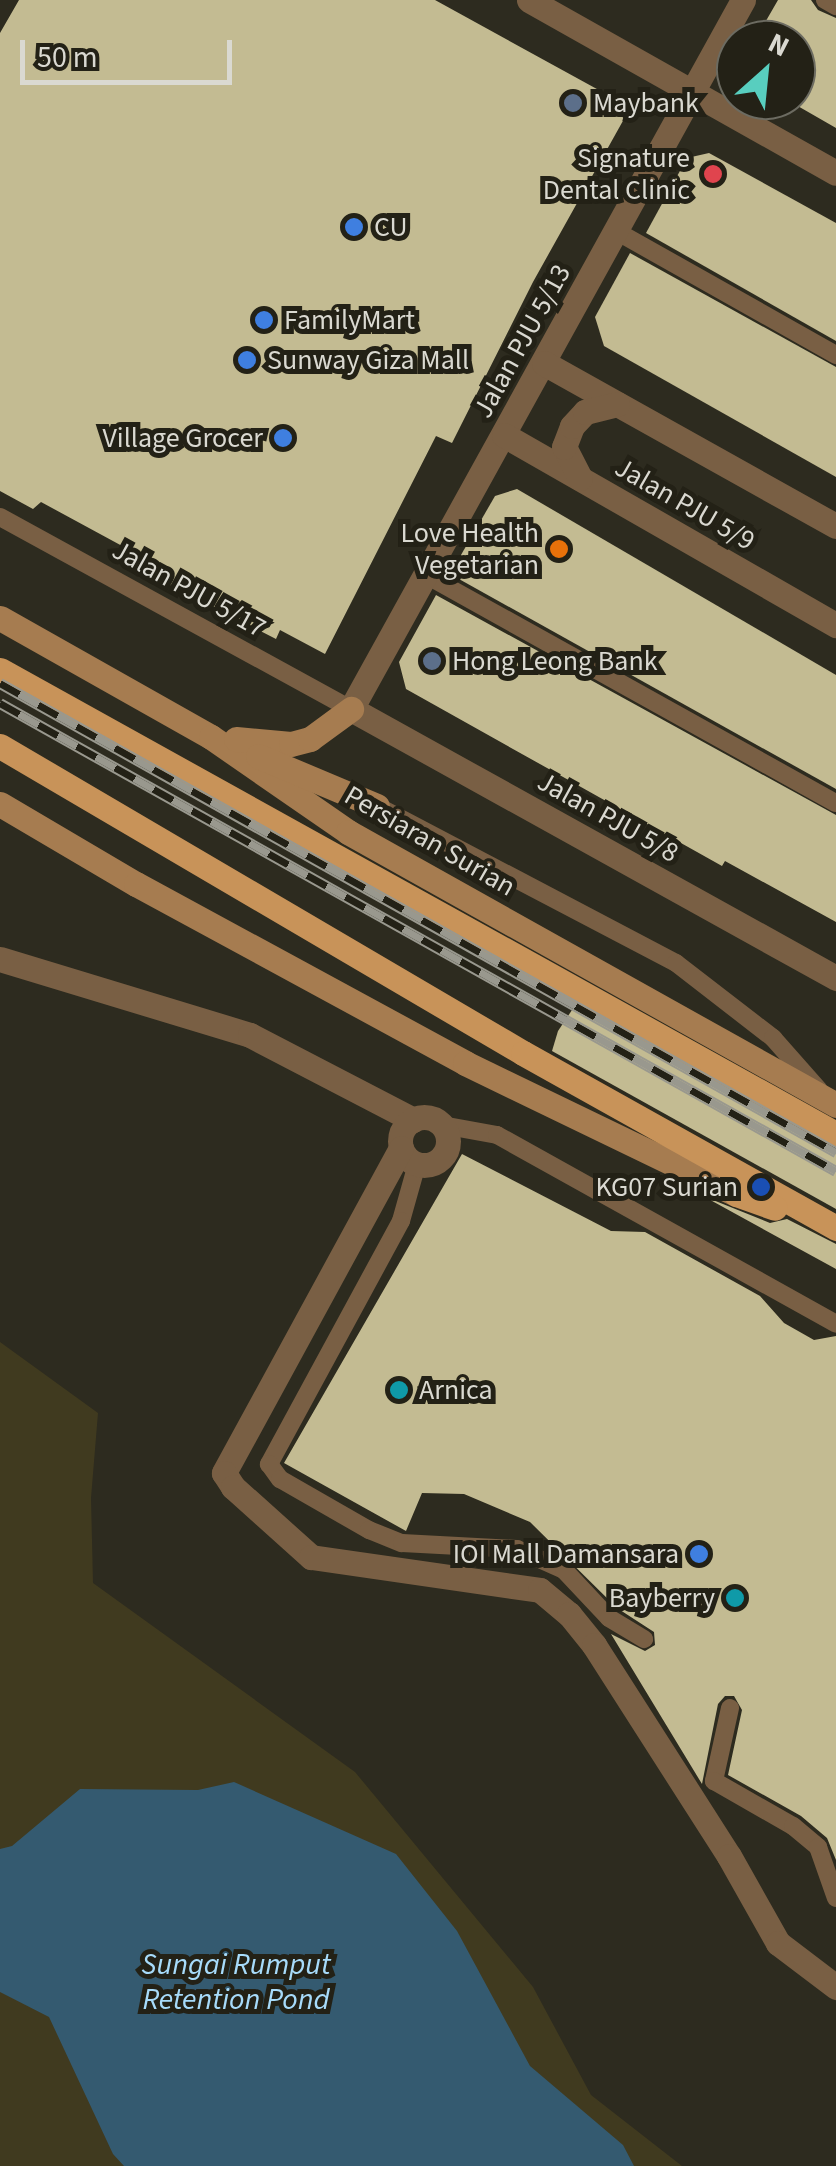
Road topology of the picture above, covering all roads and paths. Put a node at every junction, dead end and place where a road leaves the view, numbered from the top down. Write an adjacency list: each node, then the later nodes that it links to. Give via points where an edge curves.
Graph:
1 (529, 0): 5 (street)
2 (743, 0): 6 (street, Jalan PJU 5/13)
3 (826, 0): 4 (lane)
4 (836, 6)
5 (560, 7): 6 (street)
6 (692, 92): 7 (street); 8 (street, Jalan PJU 5/13)
7 (836, 173)
8 (616, 231): 9 (lane); 10 (street, Jalan PJU 5/13)
9 (836, 355)
10 (544, 363): 11 (street, Jalan PJU 5/9); 12 (street, Jalan PJU 5/13)
11 (617, 404): 13 (street, via 585,412 572,426 564,447); 15 (street, Jalan PJU 5/9)
12 (504, 435): 13 (street, Jalan PJU 5/9); 16 (street, Jalan PJU 5/13)
13 (580, 478): 18 (street, Jalan PJU 5/9)
14 (0, 517): 20 (lane, Jalan PJU 5/17)
15 (836, 526)
16 (426, 575): 20 (street, Jalan PJU 5/13); 23 (lane)
17 (0, 618): 21 (main road, Persiaran Surian)
18 (836, 625)
19 (0, 670): 31 (main road, Persiaran Surian)
20 (351, 709): 21 (main road, via 310,739 291,744); 27 (street, Jalan PJU 5/8)
21 (212, 736): 25 (main road); 28 (main road, Persiaran Surian, via 348,832)
22 (0, 746): 33 (main road)
23 (836, 803)
24 (0, 804): 33 (main road, via 465,1063 736,1194)
25 (377, 806): 28 (lane, via 676,962 773,1038)
26 (0, 960): 29 (street, via 250,1035)
27 (836, 978)
28 (830, 1100)
29 (413, 1120): 30 (street, via 428,1117); 32 (street, via 402,1131)
30 (442, 1125): 32 (street, via 449,1139 445,1154 433,1164); 34 (lane, via 497,1135)
31 (836, 1134)
32 (409, 1156): 35 (lane, via 401,1222 268,1464 280,1479 402,1543 517,1549 564,1570 609,1618); 38 (street, via 224,1473 312,1557 540,1590 594,1645 778,1942)
33 (836, 1229)
34 (836, 1324)
35 (644, 1639)
36 (730, 1708): 37 (lane, via 714,1780 818,1847)
37 (836, 1898)
38 (836, 1986)

